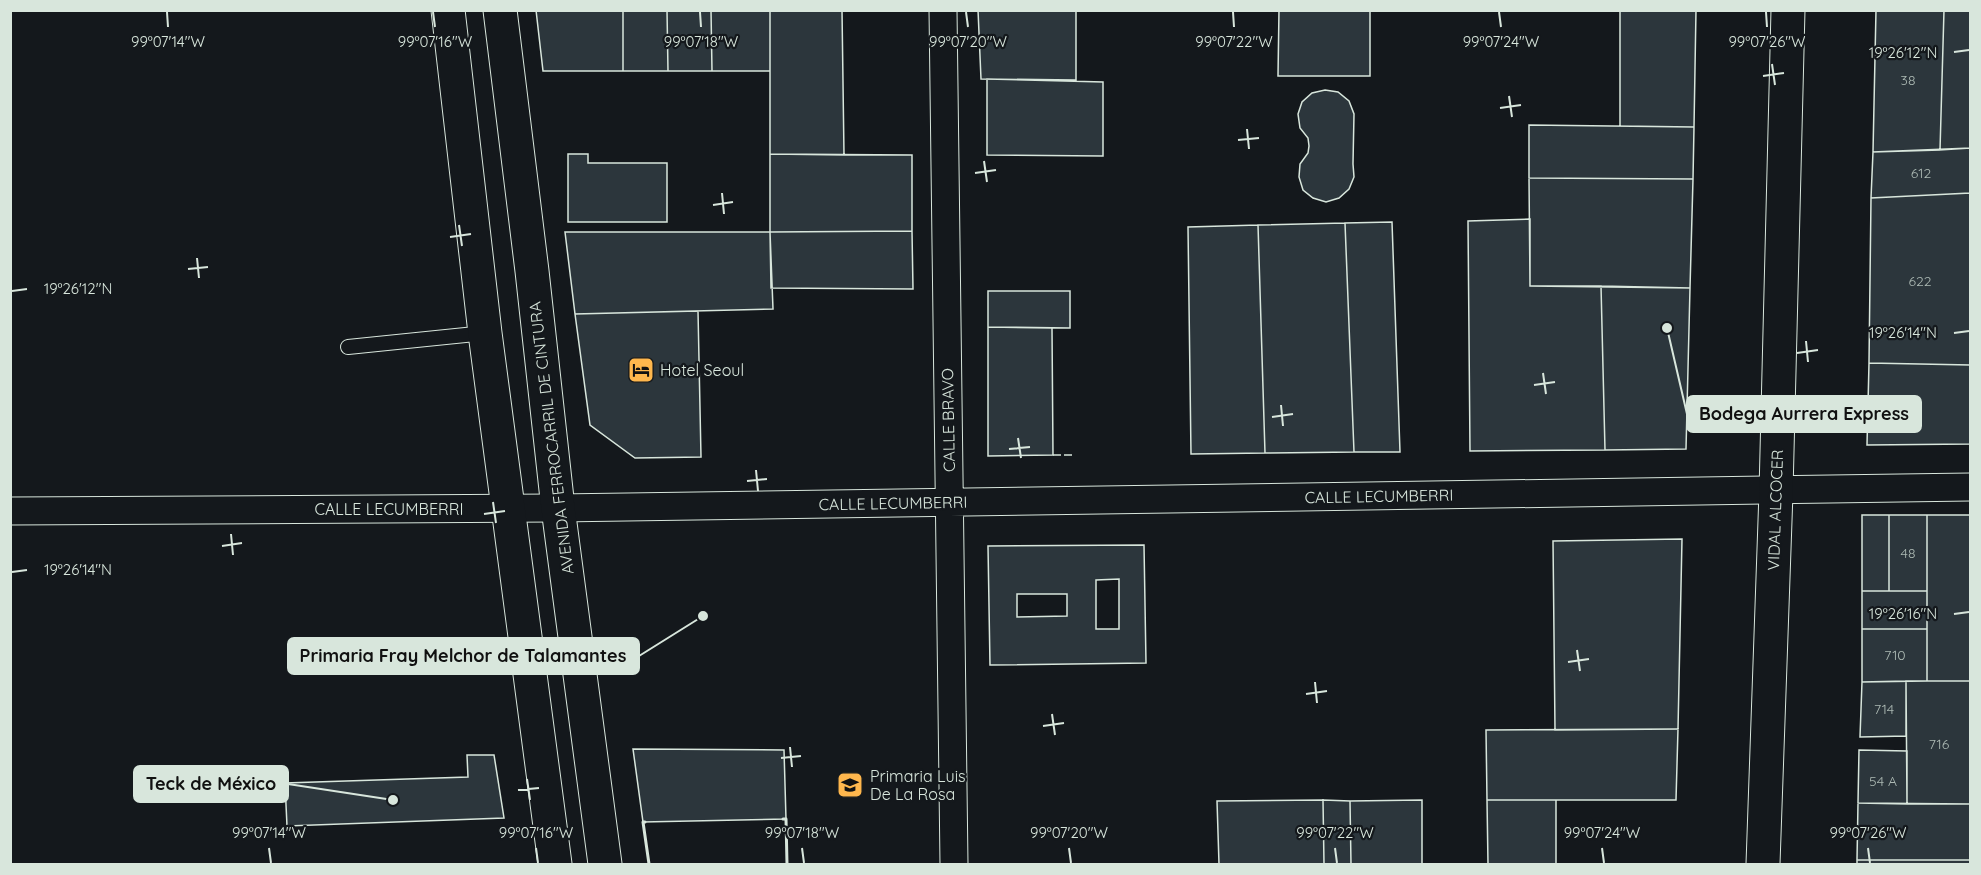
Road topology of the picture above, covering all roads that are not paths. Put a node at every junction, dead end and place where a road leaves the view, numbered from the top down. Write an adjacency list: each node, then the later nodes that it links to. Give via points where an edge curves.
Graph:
1 (447, 10): 5 (street)
2 (500, 10): 10 (street, AVENIDA FERROCARRIL DE CINTURA)
3 (943, 10): 9 (street, CALLE BRAVO)
4 (1788, 10): 8 (street, VIDAL ALCOCER)
5 (485, 333): 6 (lane); 11 (street)
6 (348, 347)
7 (1971, 487): 8 (street, CALLE LECUMBERRI)
8 (1776, 492): 9 (street, CALLE LECUMBERRI); 16 (street, VIDAL ALCOCER)
9 (948, 502): 10 (street, CALLE LECUMBERRI); 15 (street, CALLE BRAVO)
10 (558, 508): 11 (street, CALLE LECUMBERRI); 14 (street, AVENIDA FERROCARRIL DE CINTURA)
11 (508, 509): 12 (street, CALLE LECUMBERRI); 13 (street)
12 (10, 511)
13 (555, 864)
14 (605, 864)
15 (954, 864)
16 (1763, 864)

